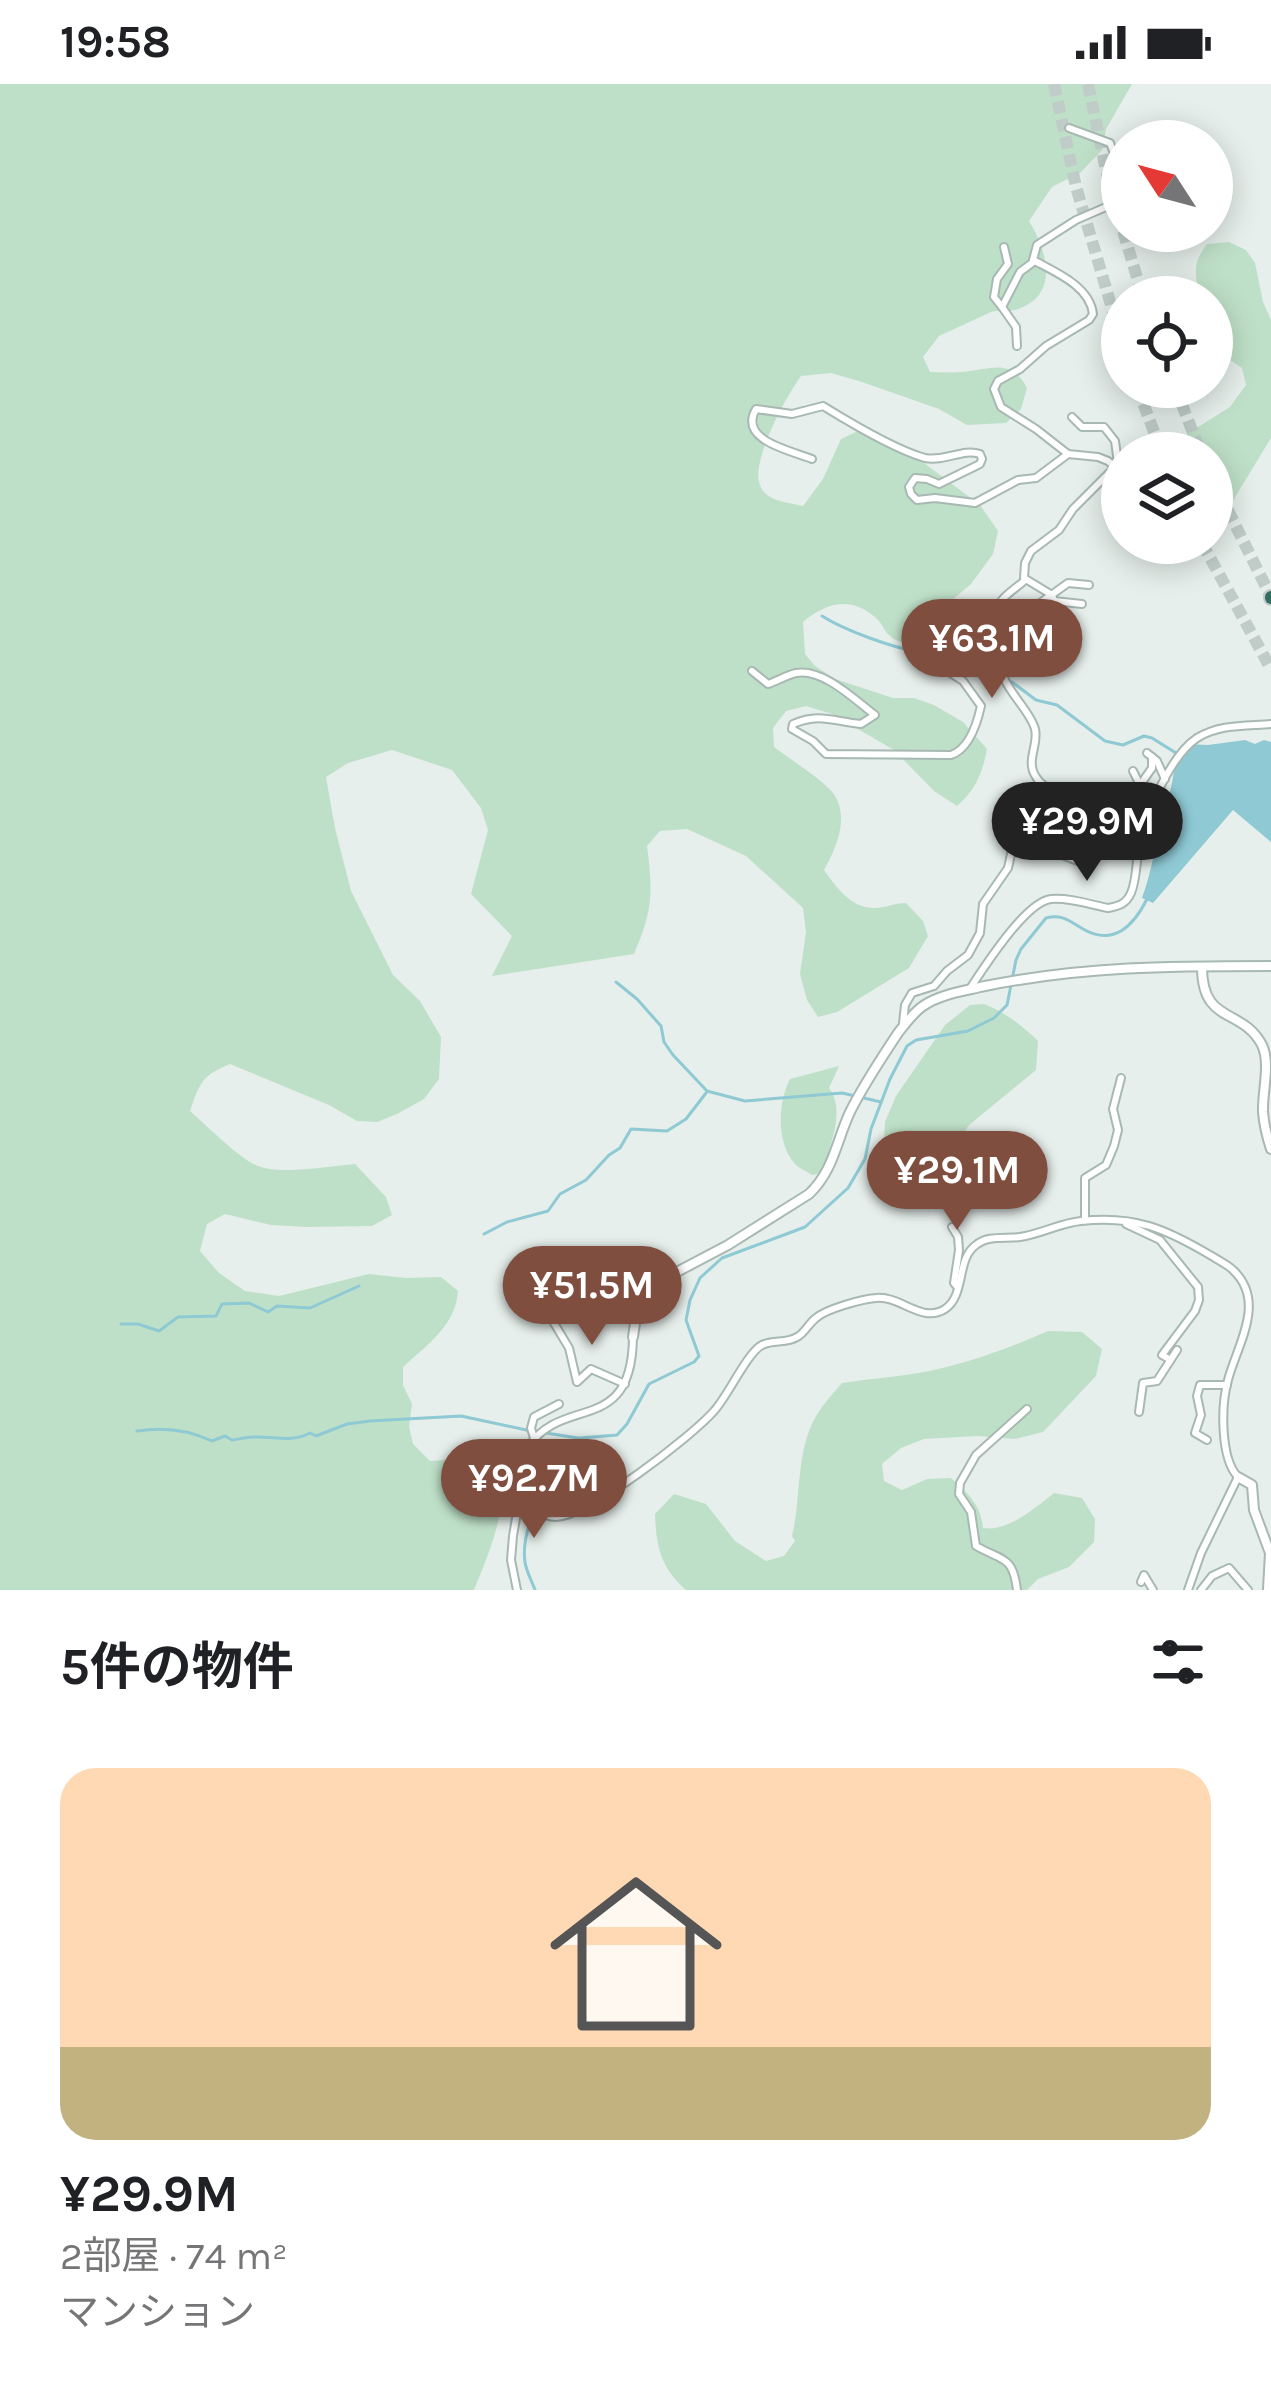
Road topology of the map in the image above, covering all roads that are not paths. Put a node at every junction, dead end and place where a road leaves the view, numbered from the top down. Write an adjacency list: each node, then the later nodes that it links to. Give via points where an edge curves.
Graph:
1 (1069, 128): 3 (street, via 1110,143 1112,199 1037,244)
2 (1004, 247): 4 (street, via 1008,264 994,297)
3 (1034, 262): 4 (street); 8 (street, via 1084,293 1093,314 998,381 995,395)
4 (1002, 308): 5 (street, via 1016,327)
5 (1017, 346)
6 (1072, 417): 7 (street)
7 (1107, 432)
8 (1068, 454): 9 (street, via 1036,478 975,503 917,500 909,487 915,478 944,483 980,464 980,454 924,458 823,406 792,414 756,409 753,430); 10 (street)
9 (812, 458)
10 (1101, 459)
11 (1101, 481): 12 (street, via 1031,551)
12 (1025, 580): 14 (street); 16 (street, via 1000,601 994,632)
13 (1089, 585): 14 (street, via 1071,581)
14 (1053, 598): 15 (street); 17 (street, via 1004,643 939,658 981,706 966,746 951,755 826,754 794,724 830,717 861,724 875,715 811,674 768,684); 24 (street, via 1027,626 1004,678 1035,729 1035,777 1072,798 1076,811 1068,823)
15 (1082, 604)
16 (979, 638)
17 (752, 671)
18 (1271, 724): 20 (street, via 1198,737)
19 (1133, 771): 21 (street)
20 (1165, 780): 21 (street, via 1150,755 1152,768); 23 (street)
21 (1140, 784): 23 (street)
22 (1111, 816): 24 (street, via 1104,846 1083,863)
23 (1144, 827): 27 (street, via 1126,901 1108,908 1047,900 985,962)
24 (1026, 834): 28 (street, via 983,904 968,955 934,986 912,993)
25 (1271, 966): 26 (street)
26 (1202, 967): 27 (street, via 1113,968); 30 (street, via 1210,1003 1263,1047)
27 (969, 990): 28 (street, via 922,1006)
28 (903, 1027): 36 (street, via 852,1108 819,1184 654,1284 638,1303)
29 (1121, 1078): 31 (street, via 1114,1146 1104,1167 1085,1178)
30 (1271, 1149)
31 (1084, 1221): 32 (street); 34 (street, via 980,1242)
32 (1123, 1222): 38 (street, via 1160,1240 1198,1287 1195,1312 1162,1355); 40 (street, via 1165,1229 1237,1273 1250,1310)
33 (952, 1227): 34 (street)
34 (958, 1288): 47 (street, via 950,1305 932,1314 877,1297 824,1313 792,1340 763,1345 714,1412 587,1506 546,1514)
35 (554, 1323): 39 (street, via 578,1382 591,1369)
36 (633, 1337): 39 (street)
37 (1177, 1350): 38 (street)
38 (1168, 1360): 43 (street, via 1157,1381 1143,1383)
39 (625, 1384): 44 (street, via 604,1404)
40 (1227, 1385): 45 (street, via 1197,1389 1195,1432); 46 (street, via 1224,1442)
41 (559, 1404): 44 (street, via 538,1413)
42 (1027, 1409): 51 (street, via 976,1455 959,1494 976,1546 1008,1559)
43 (1139, 1412)
44 (533, 1434): 47 (street)
45 (1207, 1440)
46 (1238, 1477): 49 (street, via 1252,1485 1270,1553); 53 (street)
47 (522, 1490): 50 (street, via 512,1560)
48 (1142, 1582): 52 (street, via 1144,1575)
49 (1269, 1589)
50 (517, 1590)
51 (1017, 1590)
52 (1153, 1590)
53 (1188, 1590)
54 (1202, 1590): 55 (street, via 1229,1568)
55 (1248, 1590)

